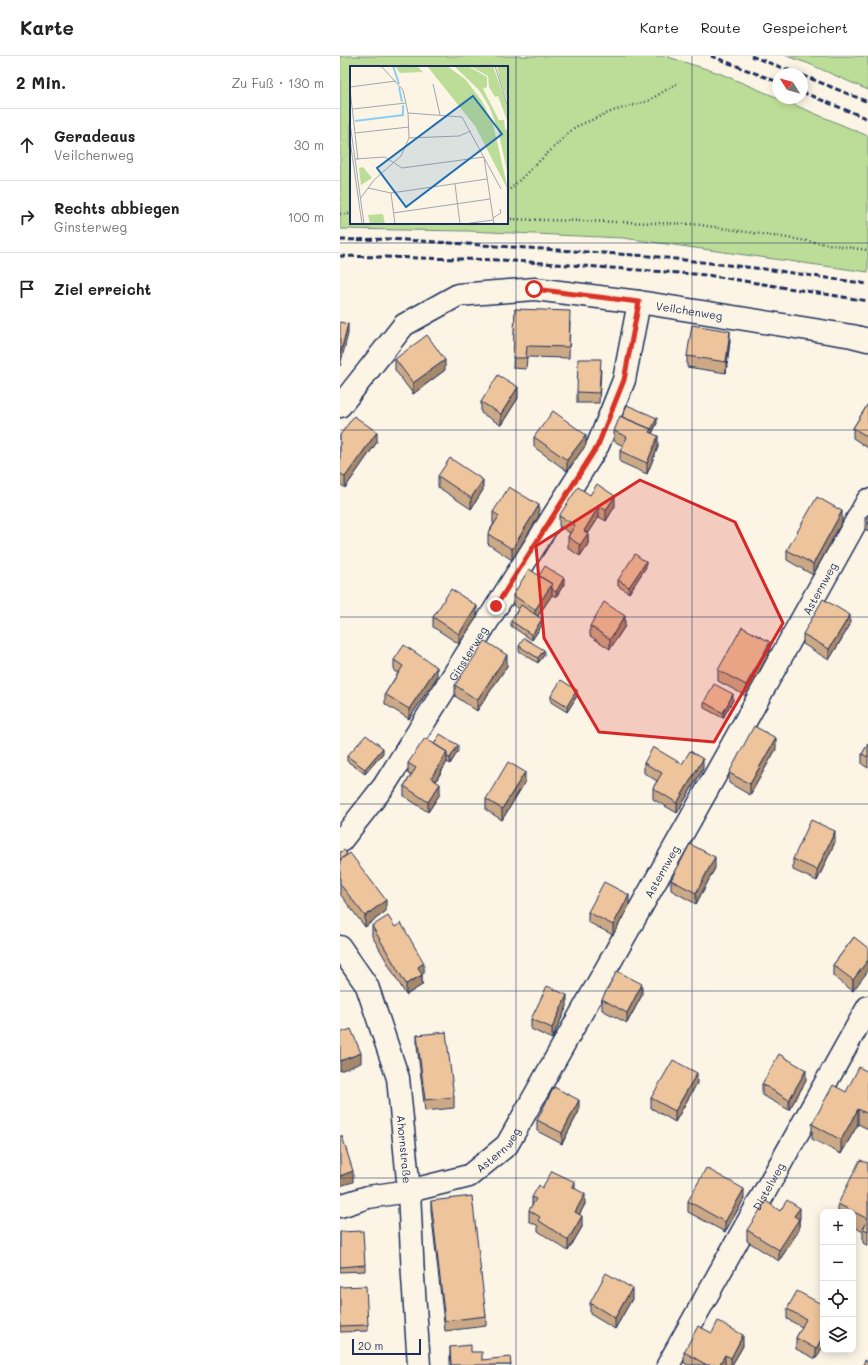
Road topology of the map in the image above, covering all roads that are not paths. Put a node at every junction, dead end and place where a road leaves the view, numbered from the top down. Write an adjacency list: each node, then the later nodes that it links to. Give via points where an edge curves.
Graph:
1 (639, 302): 2 (street, Veilchenweg); 3 (street, Veilchenweg, via 534,289 458,295 404,326); 5 (street, Ginsterweg, via 624,380 598,445 384,786)
2 (868, 340)
3 (340, 406)
4 (868, 500): 8 (street, Asternweg, via 507,1145 469,1176)
5 (340, 842)
6 (340, 947): 8 (street, Ahornstraße, via 367,986 398,1078)
7 (868, 1007): 11 (street, Distelweg)
8 (409, 1192): 9 (street, Asternweg, via 368,1197); 10 (street, Ahornstraße, via 412,1277)
9 (340, 1206)
10 (420, 1365)
11 (668, 1365)

